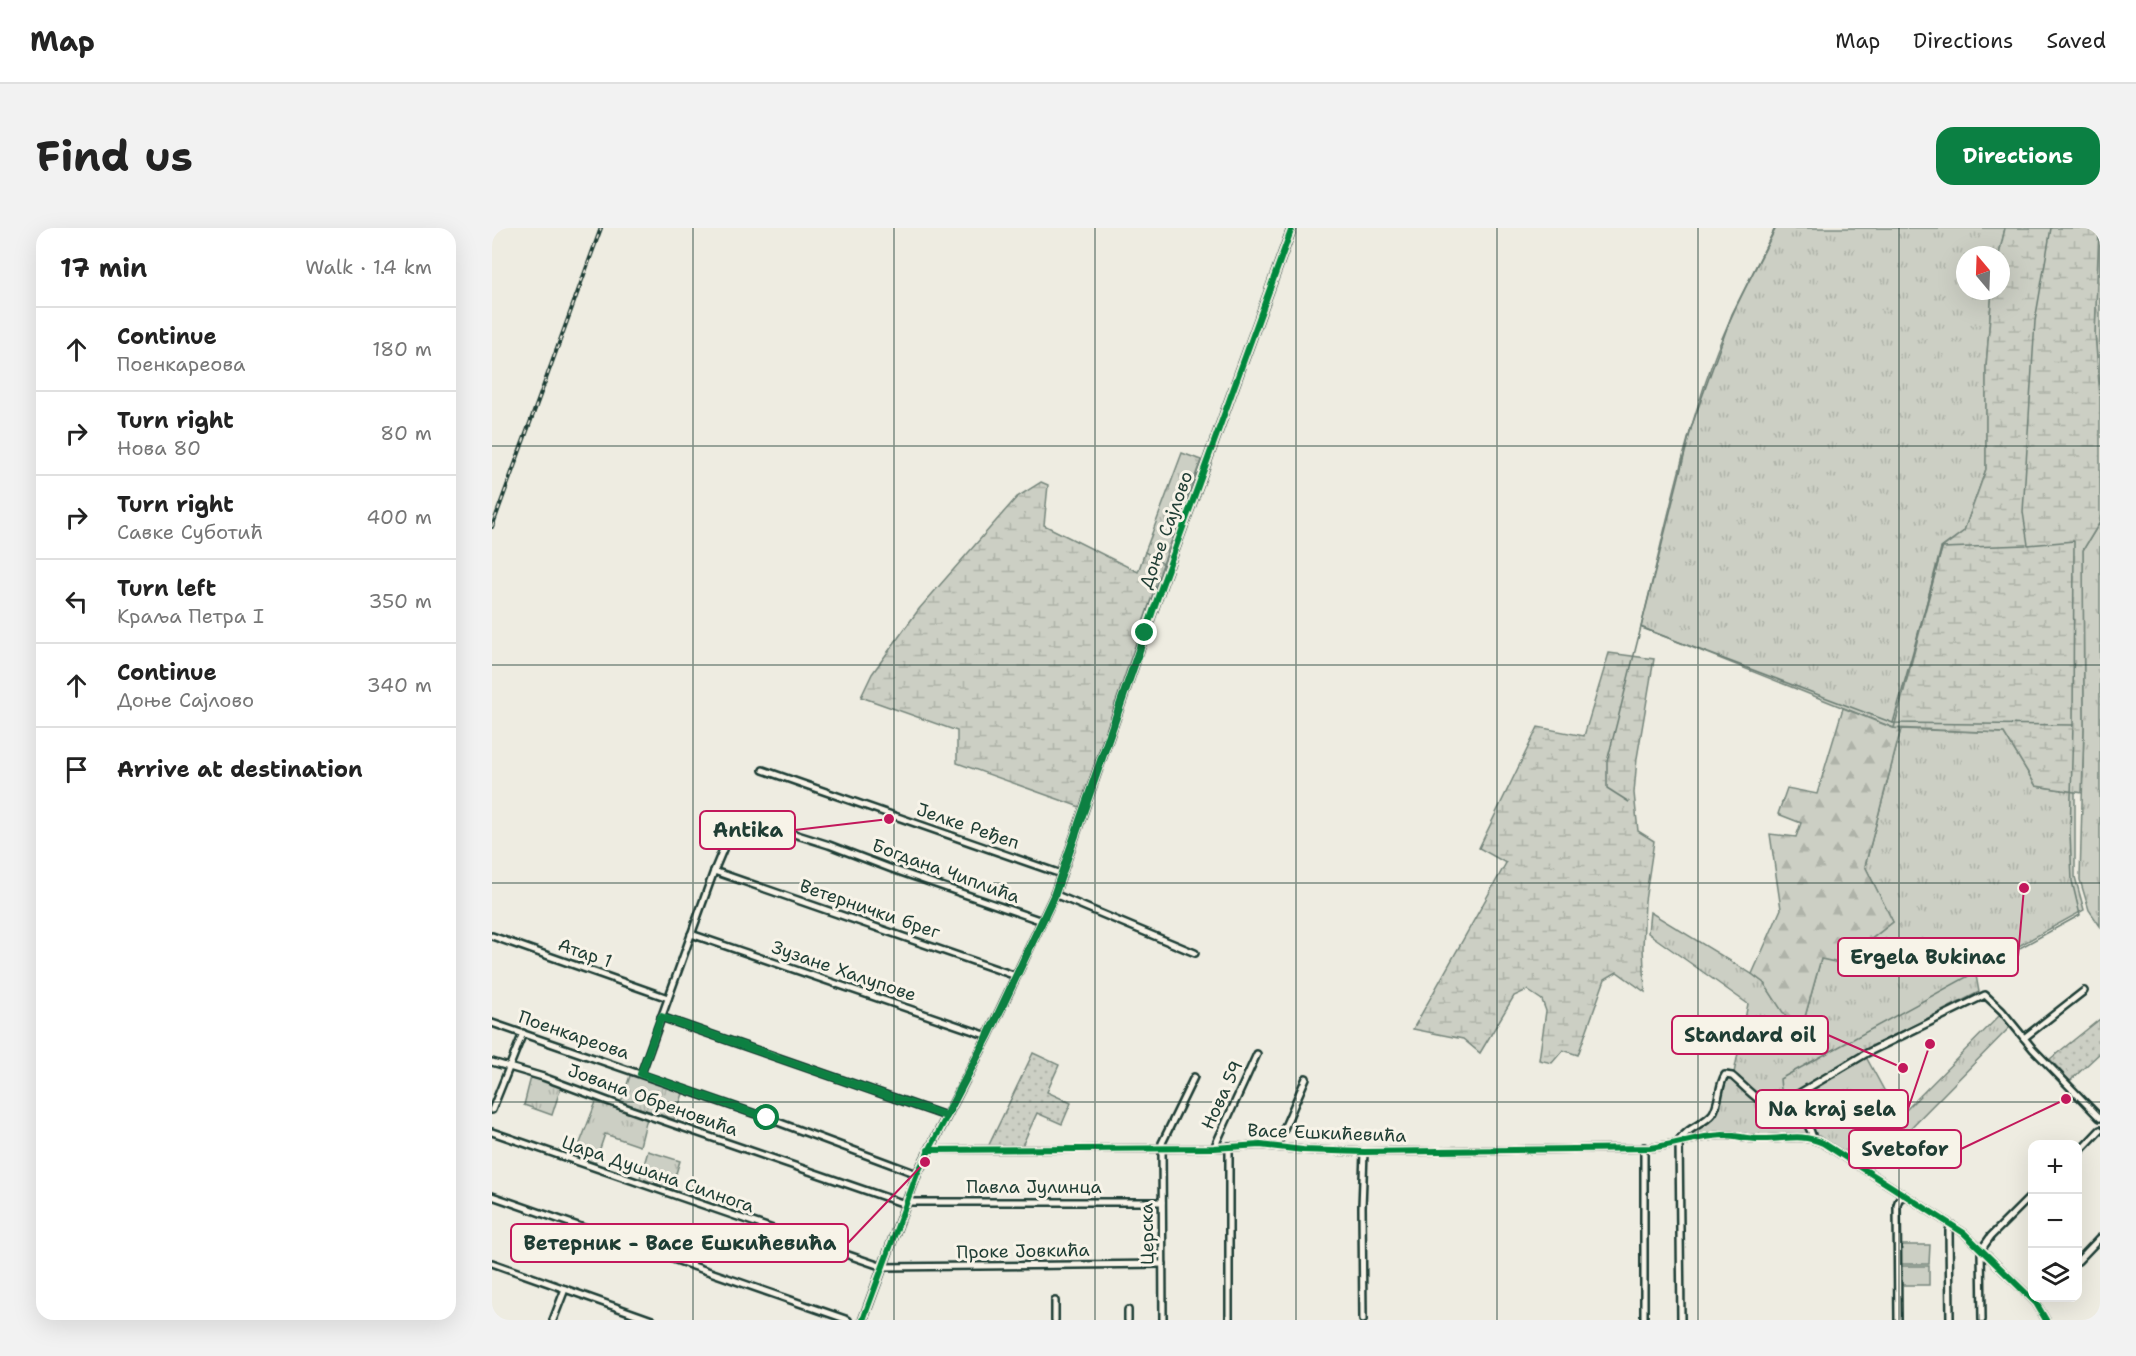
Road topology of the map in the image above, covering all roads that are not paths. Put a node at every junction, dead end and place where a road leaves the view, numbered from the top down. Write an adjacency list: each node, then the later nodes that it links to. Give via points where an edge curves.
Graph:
1 (1292, 228): 4 (street, Доње Сајлово)
2 (763, 770): 4 (street, Јелке Ређеп)
3 (714, 871): 6 (street, Богдана Чиплића, via 737,816); 7 (street); 10 (street, Ветернички брег)
4 (1061, 876): 5 (street, Доње Сајлово)
5 (1054, 894): 6 (street, Доње Сајлово); 9 (street)
6 (1042, 921): 10 (street, Доње Сајлово)
7 (691, 934): 12 (street); 16 (street, Зузане Халупове)
8 (492, 936): 12 (street, Атар 1)
9 (1195, 953)
10 (1016, 976): 16 (street, Доње Сајлово)
11 (2084, 991): 17 (street)
12 (668, 998): 13 (street)
13 (661, 1017): 21 (street); 26 (street)
14 (492, 1023): 15 (street, Поенкареова)
15 (523, 1033): 20 (street); 21 (street, Поенкареова)
16 (988, 1036): 26 (street, Доње Сајлово)
17 (2024, 1038): 24 (street, via 1985,995 1867,1053); 27 (street)
18 (1257, 1054): 36 (street, Нова 59)
19 (492, 1062): 20 (street, Јована Обреновића)
20 (509, 1067): 25 (street); 45 (street, Јована Обреновића)
21 (641, 1074): 40 (street, Поенкареова)
22 (1194, 1077): 33 (street)
23 (1306, 1078): 34 (street)
24 (1776, 1107): 30 (street, via 1801,1116); 31 (street, via 1764,1104 1732,1076 1725,1075 1713,1113)
25 (492, 1110)
26 (946, 1116): 38 (street, Доње Сајлово)
27 (2100, 1118)
28 (2100, 1130): 37 (street)
29 (492, 1132): 52 (street, Цара Душана Силнога)
30 (1813, 1138): 31 (street, Васе Ешкићевића, via 1760,1140 1724,1135); 42 (street)
31 (1679, 1141): 35 (street, Васе Ешкићевића); 67 (street)
32 (1229, 1146): 34 (street, Васе Ешкићевића); 36 (street, Васе Ешкићевића); 64 (street)
33 (1162, 1147): 36 (street, Васе Ешкићевића); 38 (street, Васе Ешкићевића); 44 (street, Церска)
34 (1276, 1147): 39 (street, Васе Ешкићевића)
35 (1644, 1147): 39 (street, Васе Ешкићевића); 66 (street)
36 (1214, 1148)
37 (2082, 1149)
38 (928, 1150): 40 (street, Доње Сајлово)
39 (1364, 1152): 65 (street)
40 (917, 1174): 45 (street, Доње Сајлово)
41 (492, 1196): 59 (street)
42 (1905, 1196): 46 (street); 68 (street, via 1899,1199 1897,1207)
43 (2028, 1199): 48 (street)
44 (1162, 1202): 45 (street, Павла Јулинца); 51 (street, Церска)
45 (906, 1203): 52 (street, Доње Сајлово)
46 (1952, 1225): 48 (street); 69 (street, via 1948,1230)
47 (2100, 1238): 49 (street)
48 (1981, 1250): 55 (street); 70 (street)
49 (2082, 1257)
50 (492, 1263): 53 (street)
51 (1163, 1264): 52 (street, Проке Јовкића); 63 (street, Церска)
52 (883, 1267): 60 (street, Доње Сајлово)
53 (565, 1289): 57 (street); 58 (street)
54 (1055, 1301): 61 (street)
55 (2036, 1303): 71 (street)
56 (1128, 1310): 62 (street)
57 (554, 1320)
58 (652, 1320)
59 (848, 1320)
60 (863, 1320)
61 (1055, 1320)
62 (1128, 1320)
63 (1163, 1320)
64 (1229, 1320)
65 (1363, 1320)
66 (1644, 1320)
67 (1681, 1320)
68 (1898, 1320)
69 (1950, 1320)
70 (1982, 1320)
71 (2046, 1320)

